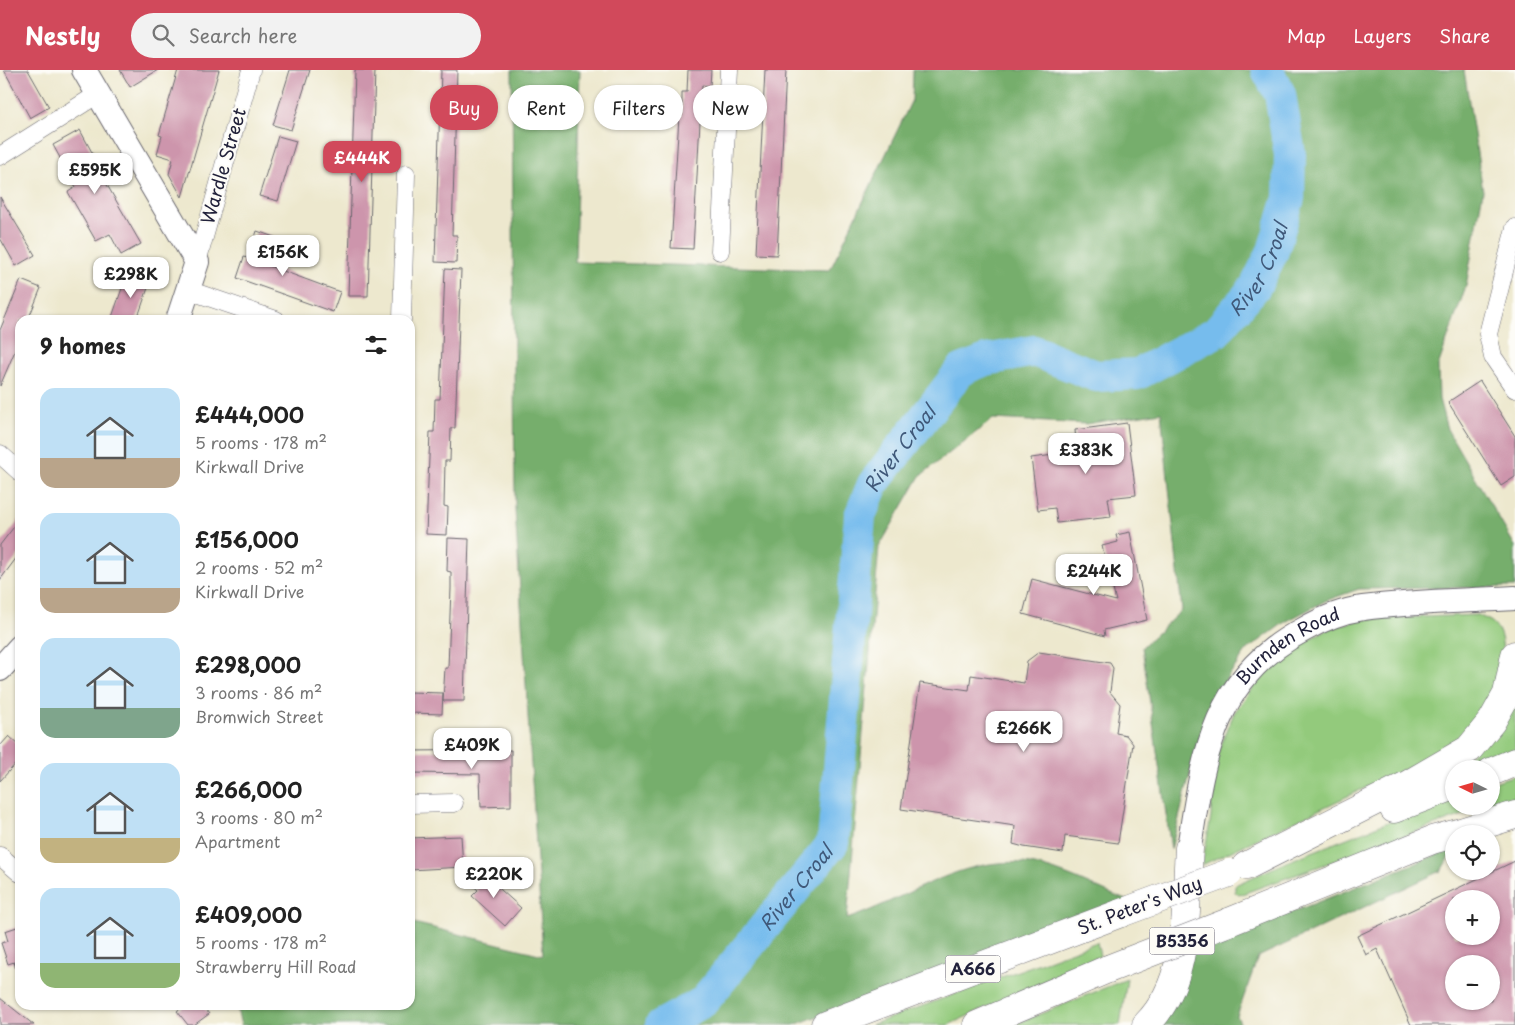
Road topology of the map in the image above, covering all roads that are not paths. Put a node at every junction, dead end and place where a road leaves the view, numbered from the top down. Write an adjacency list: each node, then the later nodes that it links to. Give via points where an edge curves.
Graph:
1 (84, 70): 4 (main road)
2 (251, 70): 9 (street, Wardle Street)
3 (729, 70): 8 (street)
4 (98, 94): 5 (street); 9 (main road)
5 (0, 156)
6 (406, 174): 13 (street)
7 (1515, 228): 14 (street, via 1488,334 1494,357)
8 (720, 251)
9 (197, 262): 10 (main road)
10 (188, 290): 11 (main road); 12 (street)
11 (180, 315)
12 (261, 315)
13 (402, 315)
14 (1515, 389)
15 (0, 454): 16 (street)
16 (15, 468)
17 (1515, 598): 29 (main road, Burnden Road, via 1363,608 1335,614 1285,639 1260,658 1240,682 1210,738 1200,772)
18 (15, 652): 20 (main road)
19 (1515, 655): 32 (highway, via 1507,694 1492,721 1469,748 1407,785)
20 (0, 669)
21 (1515, 762): 22 (highway)
22 (1500, 768)
23 (1445, 789): 32 (highway, St. Peter's Way / A666)
24 (415, 804): 25 (street)
25 (454, 804)
26 (1515, 815): 27 (highway)
27 (1483, 825)
28 (1445, 836): 34 (highway, bridge, via 1108,969)
29 (1189, 848): 35 (highway, B5356, via 1182,947 1176,974 1166,998)
30 (0, 856): 31 (street)
31 (15, 869)
32 (1238, 869): 33 (highway, St. Peter's Way / A666, bridge)
33 (825, 1025)
34 (977, 1025)
35 (1146, 1025)

